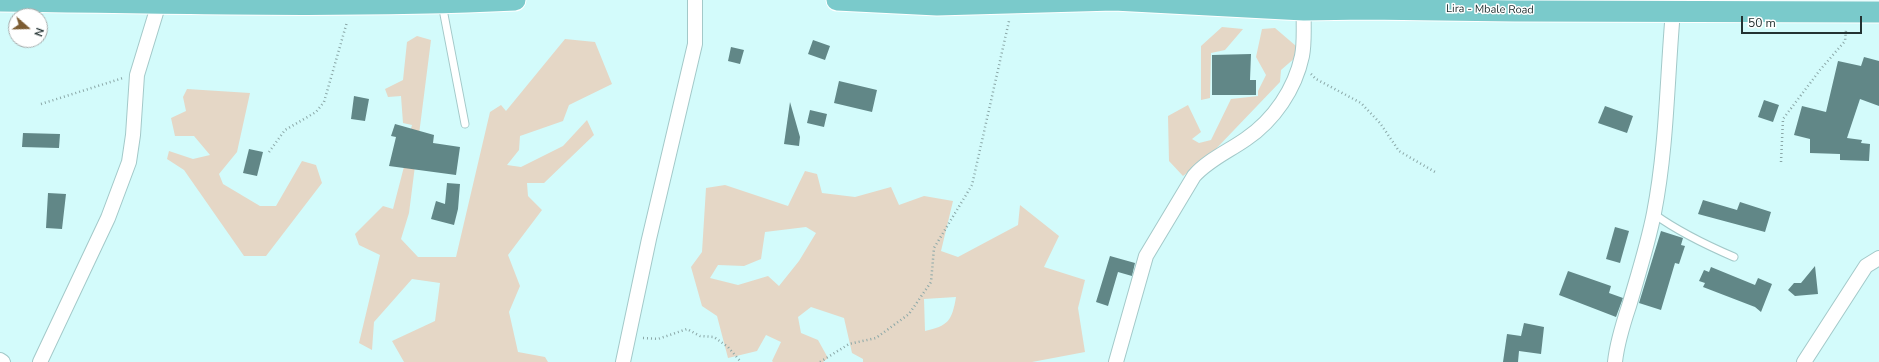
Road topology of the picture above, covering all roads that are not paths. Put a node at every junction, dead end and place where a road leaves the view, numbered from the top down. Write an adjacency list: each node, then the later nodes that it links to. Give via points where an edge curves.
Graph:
1 (515, 0): 9 (main road)
2 (695, 0): 23 (street, via 695,44)
3 (837, 0): 7 (main road, Lira - Mbale Road)
4 (0, 1): 8 (main road)
5 (236, 2): 6 (main road); 8 (main road)
6 (352, 2): 9 (main road)
7 (939, 2): 13 (main road, Lira - Mbale Road, via 1114,0)
8 (159, 3): 22 (street, via 137,74 129,162 108,218)
9 (442, 4): 16 (lane)
10 (1366, 4): 13 (main road, Lira - Mbale Road); 14 (main road, Lira - Mbale Road, via 1514,11)
11 (1785, 6): 12 (main road, Lira - Mbale Road); 14 (main road, Lira - Mbale Road)
12 (1809, 6): 15 (main road, Lira - Mbale Road, via 1849,12)
13 (1304, 10): 24 (street, via 1302,55 1285,99 1247,138 1202,167 1194,176 1146,256)
14 (1673, 10): 17 (street, via 1667,115)
15 (1879, 12)
16 (465, 124)
17 (1654, 214): 18 (lane, via 1666,223); 25 (street, via 1621,330)
18 (1734, 258)
19 (1879, 258): 26 (street, via 1862,272)
20 (0, 360): 21 (street)
21 (3, 362)
22 (40, 362)
23 (623, 362)
24 (1116, 362)
25 (1615, 362)
26 (1804, 362)

